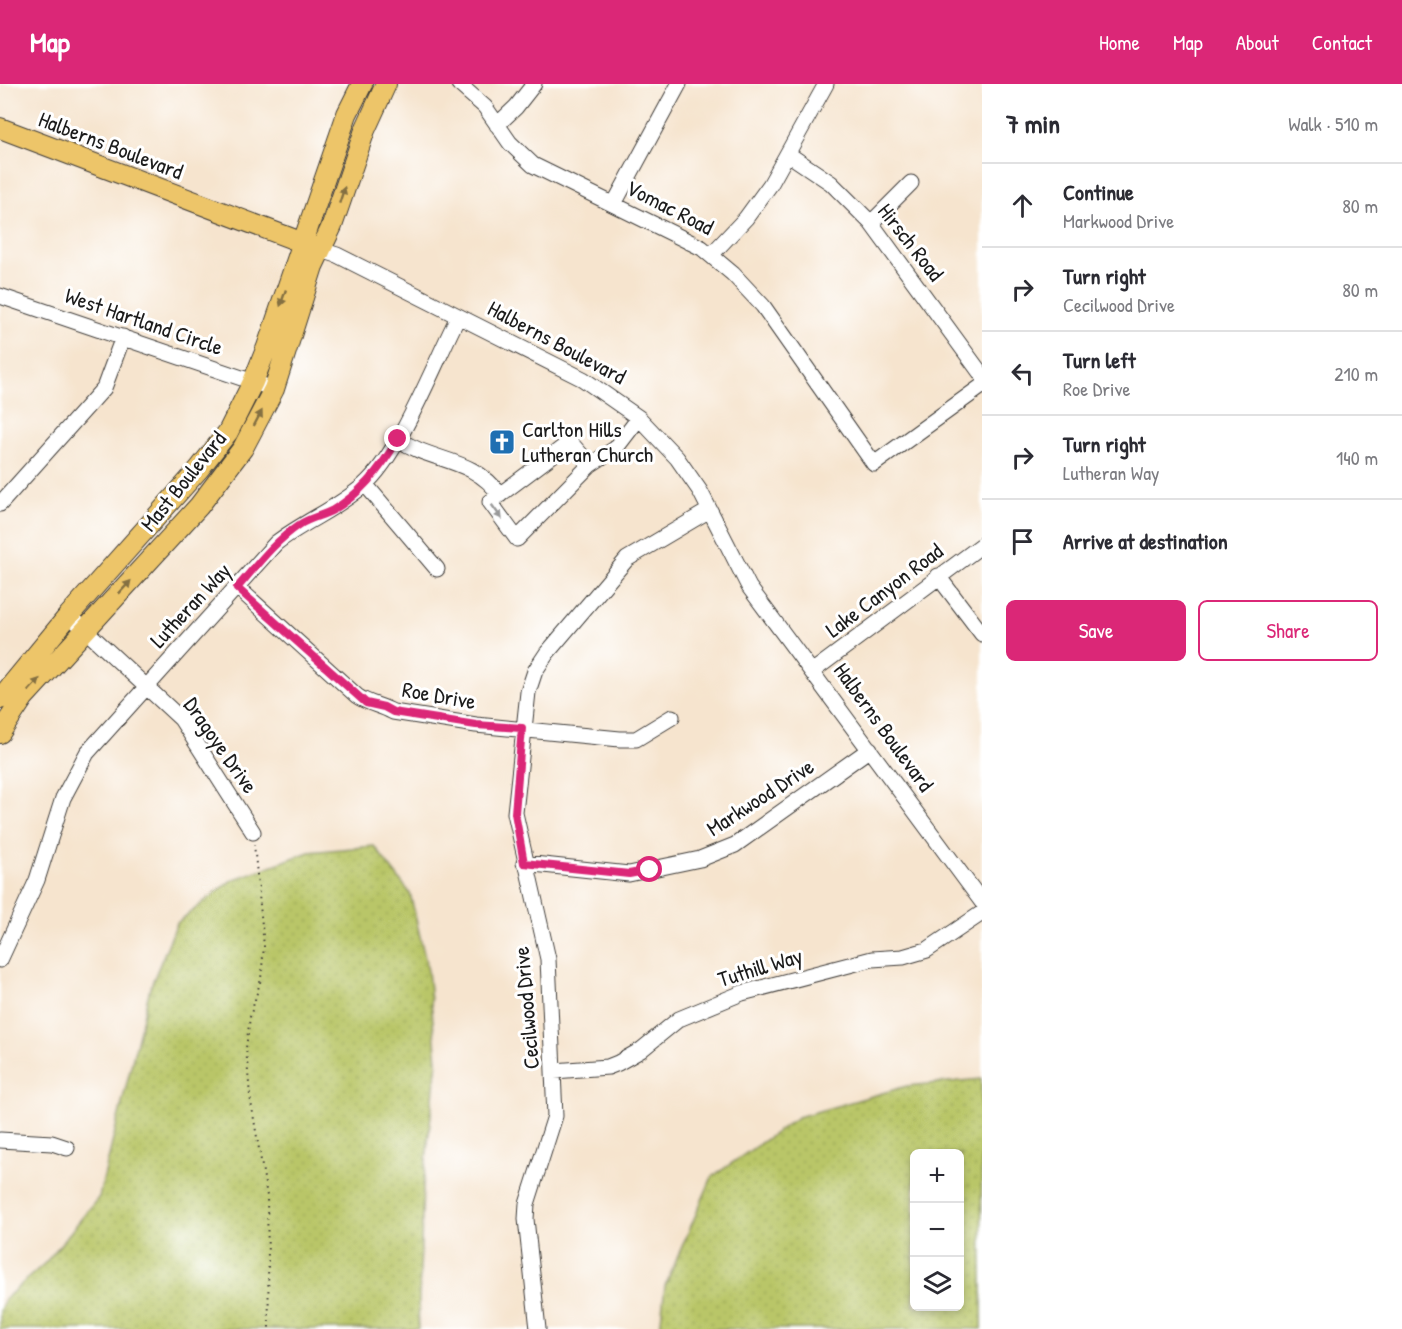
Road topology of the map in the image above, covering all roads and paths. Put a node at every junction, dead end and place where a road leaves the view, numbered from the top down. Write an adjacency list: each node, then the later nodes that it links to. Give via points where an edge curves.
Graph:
1 (362, 84): 13 (main road, Mast Boulevard, via 347,114)
2 (386, 84): 14 (main road, Mast Boulevard, one-way to 2)
3 (459, 84): 7 (street, Vomac Road)
4 (534, 84): 7 (street)
5 (679, 84): 11 (street)
6 (826, 84): 9 (street)
7 (497, 124): 11 (street, Vomac Road, via 533,165)
8 (0, 128): 13 (main road, Halberns Boulevard)
9 (788, 154): 12 (street, Hirsch Road, via 831,183); 15 (street, via 746,218)
10 (911, 183): 12 (street)
11 (614, 204): 15 (street, Vomac Road)
12 (871, 223): 19 (street, Hirsch Road)
13 (302, 243): 14 (main road, Halberns Boulevard); 20 (main road, Mast Boulevard, one-way to 20)
14 (321, 250): 17 (street, Halberns Boulevard); 22 (main road, Mast Boulevard)
15 (712, 254): 21 (street, Vomac Road, via 763,306 874,464)
16 (0, 296): 18 (street, West Hartland Circle)
17 (458, 317): 23 (street, Halberns Boulevard, via 583,379); 24 (street, Lutheran Way)
18 (123, 337): 20 (street, West Hartland Circle); 28 (street, via 104,388)
19 (982, 375)
20 (253, 382): 22 (street, West Hartland Circle); 34 (main road, Mast Boulevard, via 228,432 199,469)
21 (982, 386)
22 (274, 389): 35 (main road, Mast Boulevard, one-way to 22, via 223,477)
23 (639, 418): 25 (street, via 616,448); 29 (street, Halberns Boulevard, via 689,474)
24 (398, 439): 26 (street, Lutheran Way, via 380,469); 27 (street, via 477,471 489,479)
25 (590, 465): 27 (street, via 570,442); 27 (street, one-way to 25, via 490,502 517,539)
26 (365, 484): 31 (street); 33 (street, Lutheran Way, via 333,510 301,524 276,543)
27 (500, 495)
28 (0, 504)
29 (708, 511): 37 (street, Halberns Boulevard, via 749,587); 41 (street, Cecilwood Drive, via 634,552 616,570 535,671)
30 (982, 545): 32 (street, Lake Canyon Road)
31 (437, 569)
32 (939, 576): 36 (street); 37 (street, Lake Canyon Road)
33 (237, 588): 38 (street, Lutheran Way); 41 (street, Roe Drive, via 366,703 393,712)
34 (69, 615): 35 (street, Dragoye Drive); 39 (main road, Mast Boulevard)
35 (86, 630): 38 (street, Dragoye Drive); 42 (main road, Mast Boulevard, one-way to 35, via 24,697)
36 (982, 634)
37 (813, 671): 43 (street, Halberns Boulevard)
38 (145, 686): 44 (street, Dragoye Drive, via 181,719); 48 (street, Lutheran Way, via 94,744 76,771 63,798 37,880)
39 (0, 699)
40 (672, 717): 41 (street, Roe Drive, via 636,738)
41 (522, 728): 45 (street, Cecilwood Drive, via 515,813)
42 (0, 733)
43 (870, 749): 45 (street, Markwood Drive, via 735,845 700,860 629,874); 46 (street, Halberns Boulevard)
44 (253, 832): 52 (path, via 264,946 246,1048 267,1196)
45 (524, 863): 49 (street, Cecilwood Drive, via 548,959)
46 (982, 903)
47 (982, 913): 49 (street, Tuthill Way, via 927,950 903,957 872,959 742,993 680,1019 618,1063)
48 (0, 960)
49 (554, 1071): 53 (street, Cecilwood Drive, via 555,1116 527,1203)
50 (0, 1140): 51 (street, via 52,1143)
51 (68, 1148)
52 (269, 1329)
53 (538, 1329)

